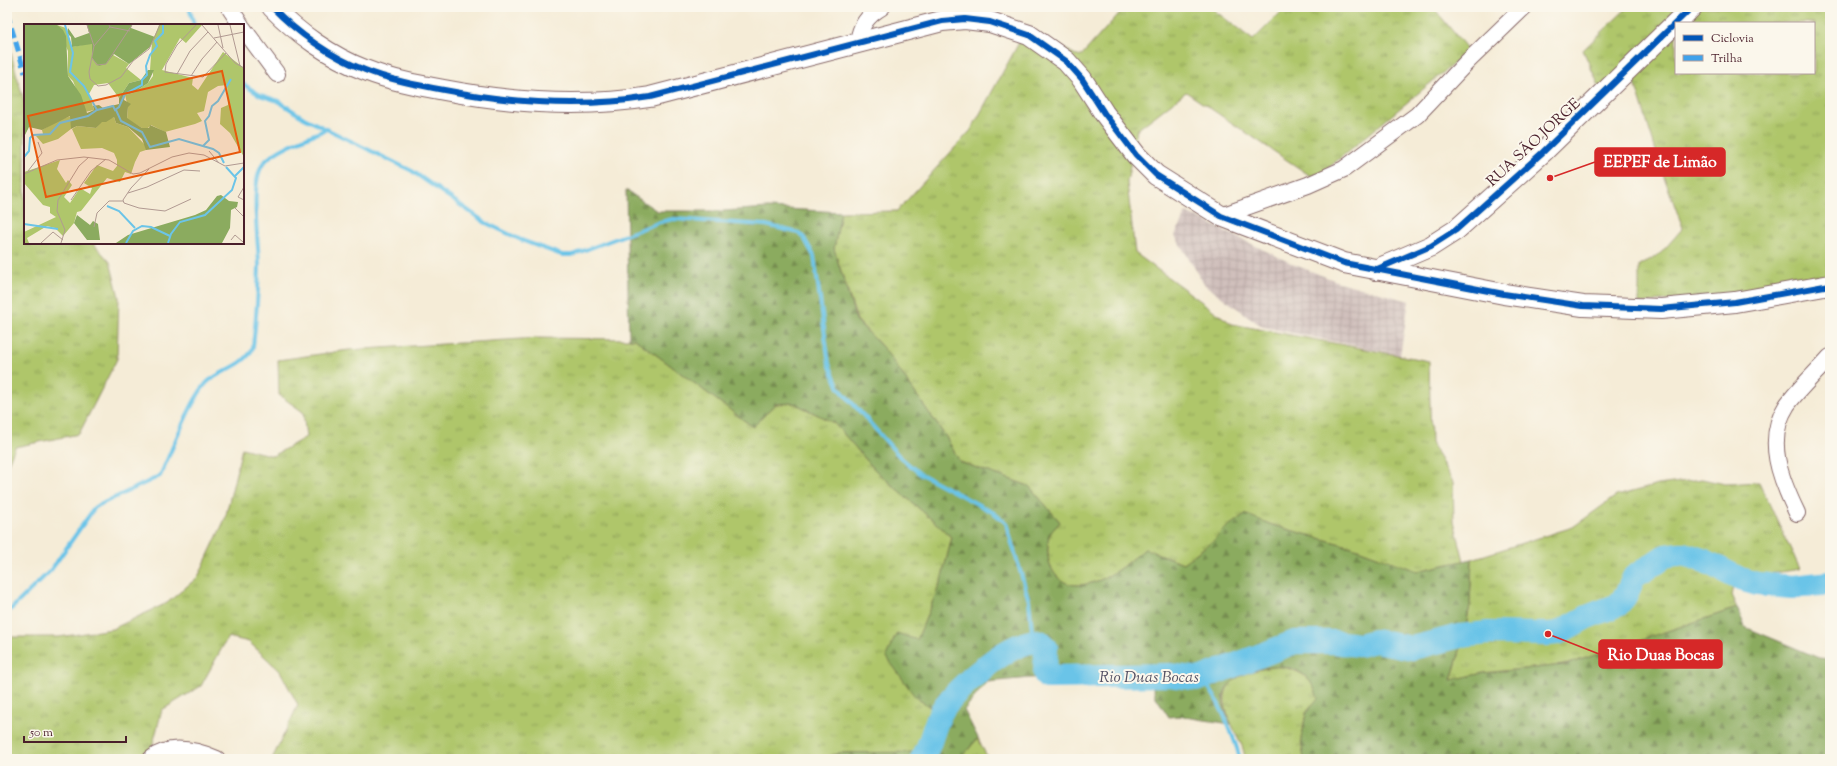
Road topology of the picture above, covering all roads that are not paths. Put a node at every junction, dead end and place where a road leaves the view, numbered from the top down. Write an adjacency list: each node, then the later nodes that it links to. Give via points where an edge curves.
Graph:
1 (229, 7): 7 (street)
2 (272, 7): 10 (street, via 300,32 331,53 364,70 396,81 425,87 527,101 607,103 650,97)
3 (882, 7): 10 (street, via 864,22 859,31)
4 (1524, 7): 12 (street, via 1417,115 1344,169 1308,185)
5 (1692, 7): 6 (street, RUA SÃO JORGE)
6 (1677, 22)
7 (240, 24)
8 (1675, 24): 13 (street, RUA SÃO JORGE, via 1543,152 1456,230 1424,249)
9 (244, 29): 11 (street)
10 (858, 42): 12 (street, via 942,21 964,20 990,22 1029,35 1066,61 1082,79 1136,155 1156,175)
11 (277, 74)
12 (1221, 216): 13 (street, via 1344,263)
13 (1374, 270): 14 (street, via 1583,306 1661,309 1735,302)
14 (1830, 285)
15 (1830, 357): 16 (street, via 1787,406 1777,430 1776,460 1784,486)
16 (1797, 513)
17 (210, 756): 18 (street, via 180,749 160,752)
18 (151, 759)

